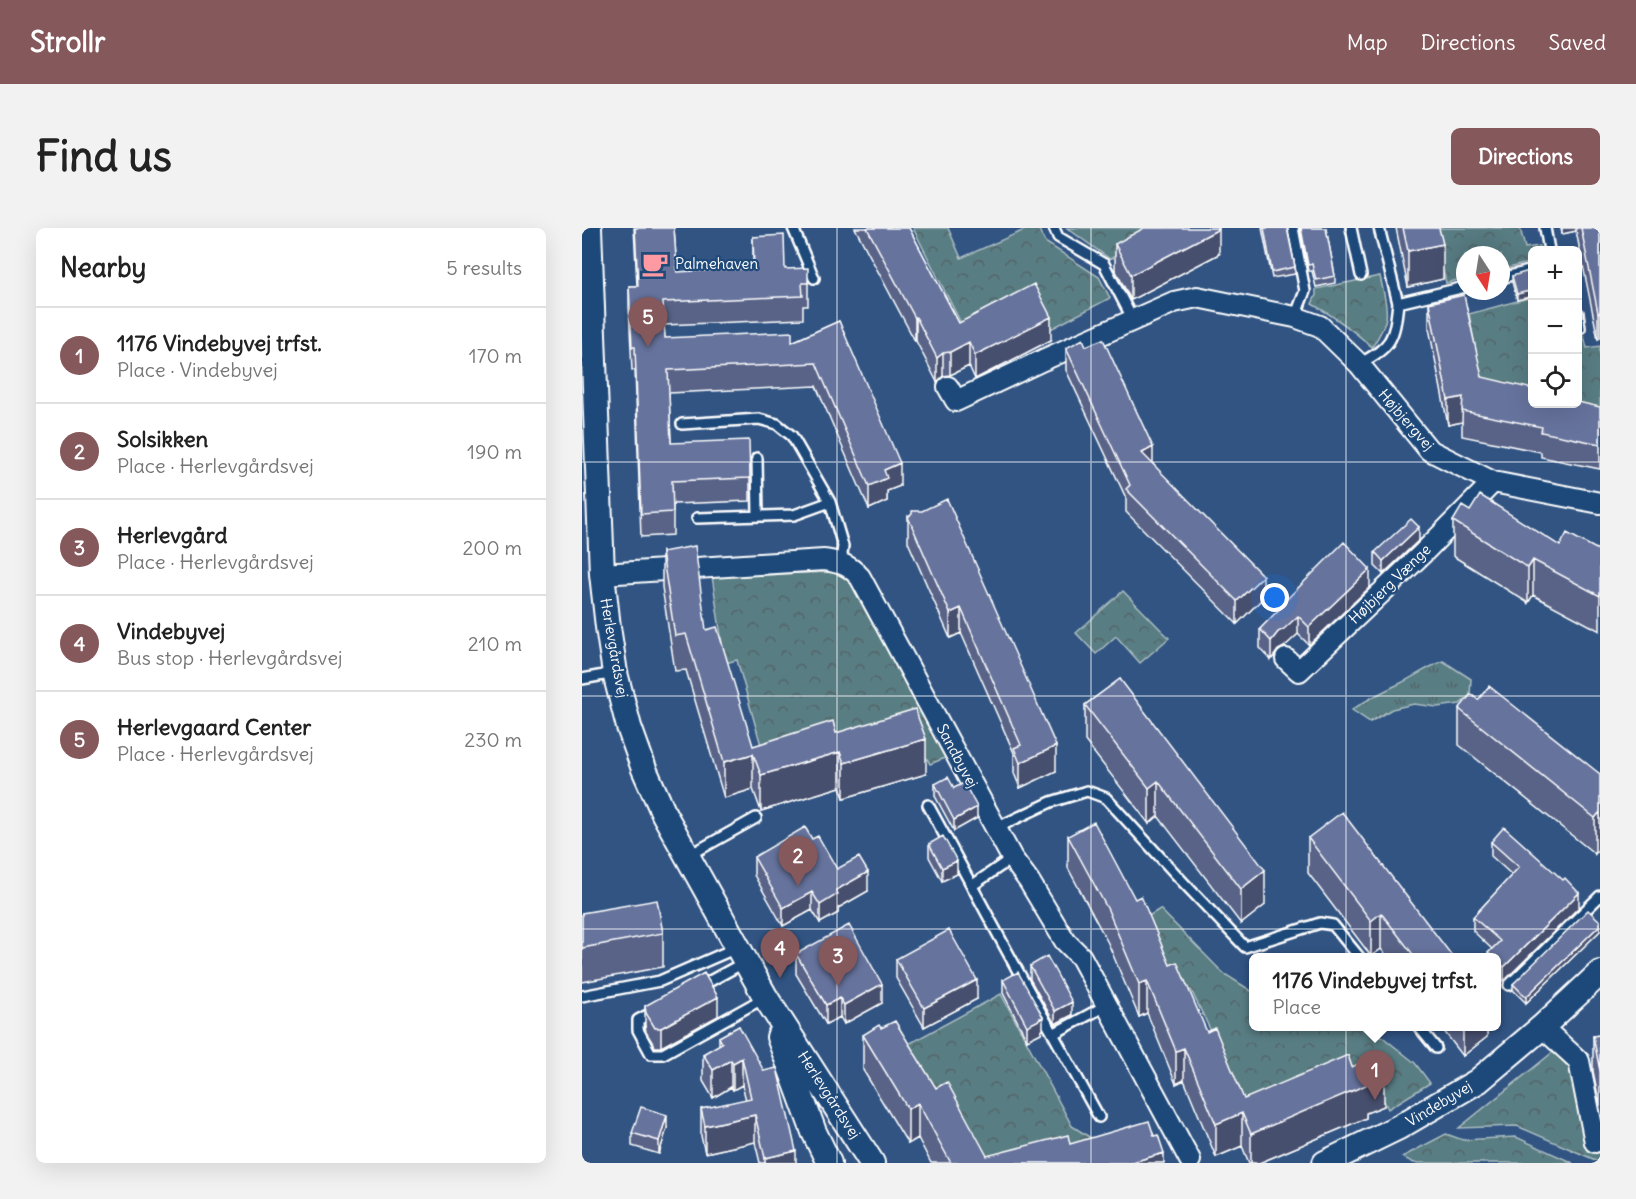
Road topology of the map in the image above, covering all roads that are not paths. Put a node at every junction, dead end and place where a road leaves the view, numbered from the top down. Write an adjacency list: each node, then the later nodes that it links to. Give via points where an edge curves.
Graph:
1 (589, 228): 27 (street, Herlevgårdsvej)
2 (793, 228): 12 (lane)
3 (1054, 228): 16 (lane, via 1058,237 1104,264)
4 (1293, 228): 15 (lane, via 1305,291)
5 (1351, 228): 10 (lane)
6 (1379, 228): 14 (lane)
7 (1545, 228): 8 (lane)
8 (1549, 246)
9 (1528, 271): 11 (lane)
10 (1361, 275)
11 (1510, 276)
12 (814, 278)
13 (1456, 289): 14 (lane)
14 (1398, 303): 17 (lane, via 1390,341 1379,353)
15 (1295, 317): 16 (street, Højbjergvej, via 1197,297 1174,302); 17 (street, Højbjergvej, via 1320,326)
16 (1133, 320): 18 (street, via 956,401)
17 (1359, 364): 21 (street, Højbjergvej, via 1429,450)
18 (948, 387)
19 (682, 424): 22 (lane, via 759,419 777,424 792,436)
20 (756, 458): 24 (lane)
21 (1493, 482): 23 (street, Højbjergvej); 28 (street, Højbjerg Vænge, via 1299,672)
22 (830, 502): 24 (lane, via 794,515); 26 (lane, via 843,546)
23 (1600, 503)
24 (758, 516): 25 (lane)
25 (696, 518)
26 (841, 563): 27 (street, via 824,560); 33 (street, Sandbyvej, via 860,577)
27 (602, 574): 29 (street, Herlevgårdsvej)
28 (1286, 659)
29 (615, 673): 30 (lane); 34 (street, Herlevgårdsvej, via 644,769)
30 (582, 679)
31 (928, 805): 36 (lane)
32 (756, 818): 34 (lane)
33 (995, 828): 35 (street, Sandbyvej); 38 (lane, via 1086,791 1106,798 1245,947 1320,923 1333,925)
34 (688, 856): 39 (street, Herlevgårdsvej)
35 (1012, 858): 36 (lane); 45 (street, Sandbyvej, via 1065,942 1081,957)
36 (973, 885): 49 (lane)
37 (1600, 896): 41 (lane)
38 (1357, 953)
39 (743, 954): 42 (lane); 43 (lane, via 660,981); 44 (street, Herlevgårdsvej)
40 (1600, 973): 47 (street, Vindebyvej)
41 (1509, 985)
42 (690, 992)
43 (582, 996)
44 (766, 998): 46 (lane, via 663,1054 651,1054 638,1030 638,1020); 51 (street, Herlevgårdsvej); 57 (street, Herlevgårdsvej)
45 (1107, 1005): 49 (lane); 54 (street, Sandbyvej)
46 (659, 1008)
47 (1542, 1027): 53 (street, via 1579,1061); 58 (street, Vindebyvej, via 1478,1081 1399,1127)
48 (1422, 1031): 50 (lane)
49 (1053, 1034): 52 (lane)
50 (1436, 1048)
51 (792, 1073): 55 (street, Herlevgårdsvej); 56 (street, via 836,1133)
52 (1099, 1117)
53 (1595, 1142)
54 (1190, 1160)
55 (829, 1163)
56 (852, 1163)
57 (872, 1163)
58 (1325, 1163)

